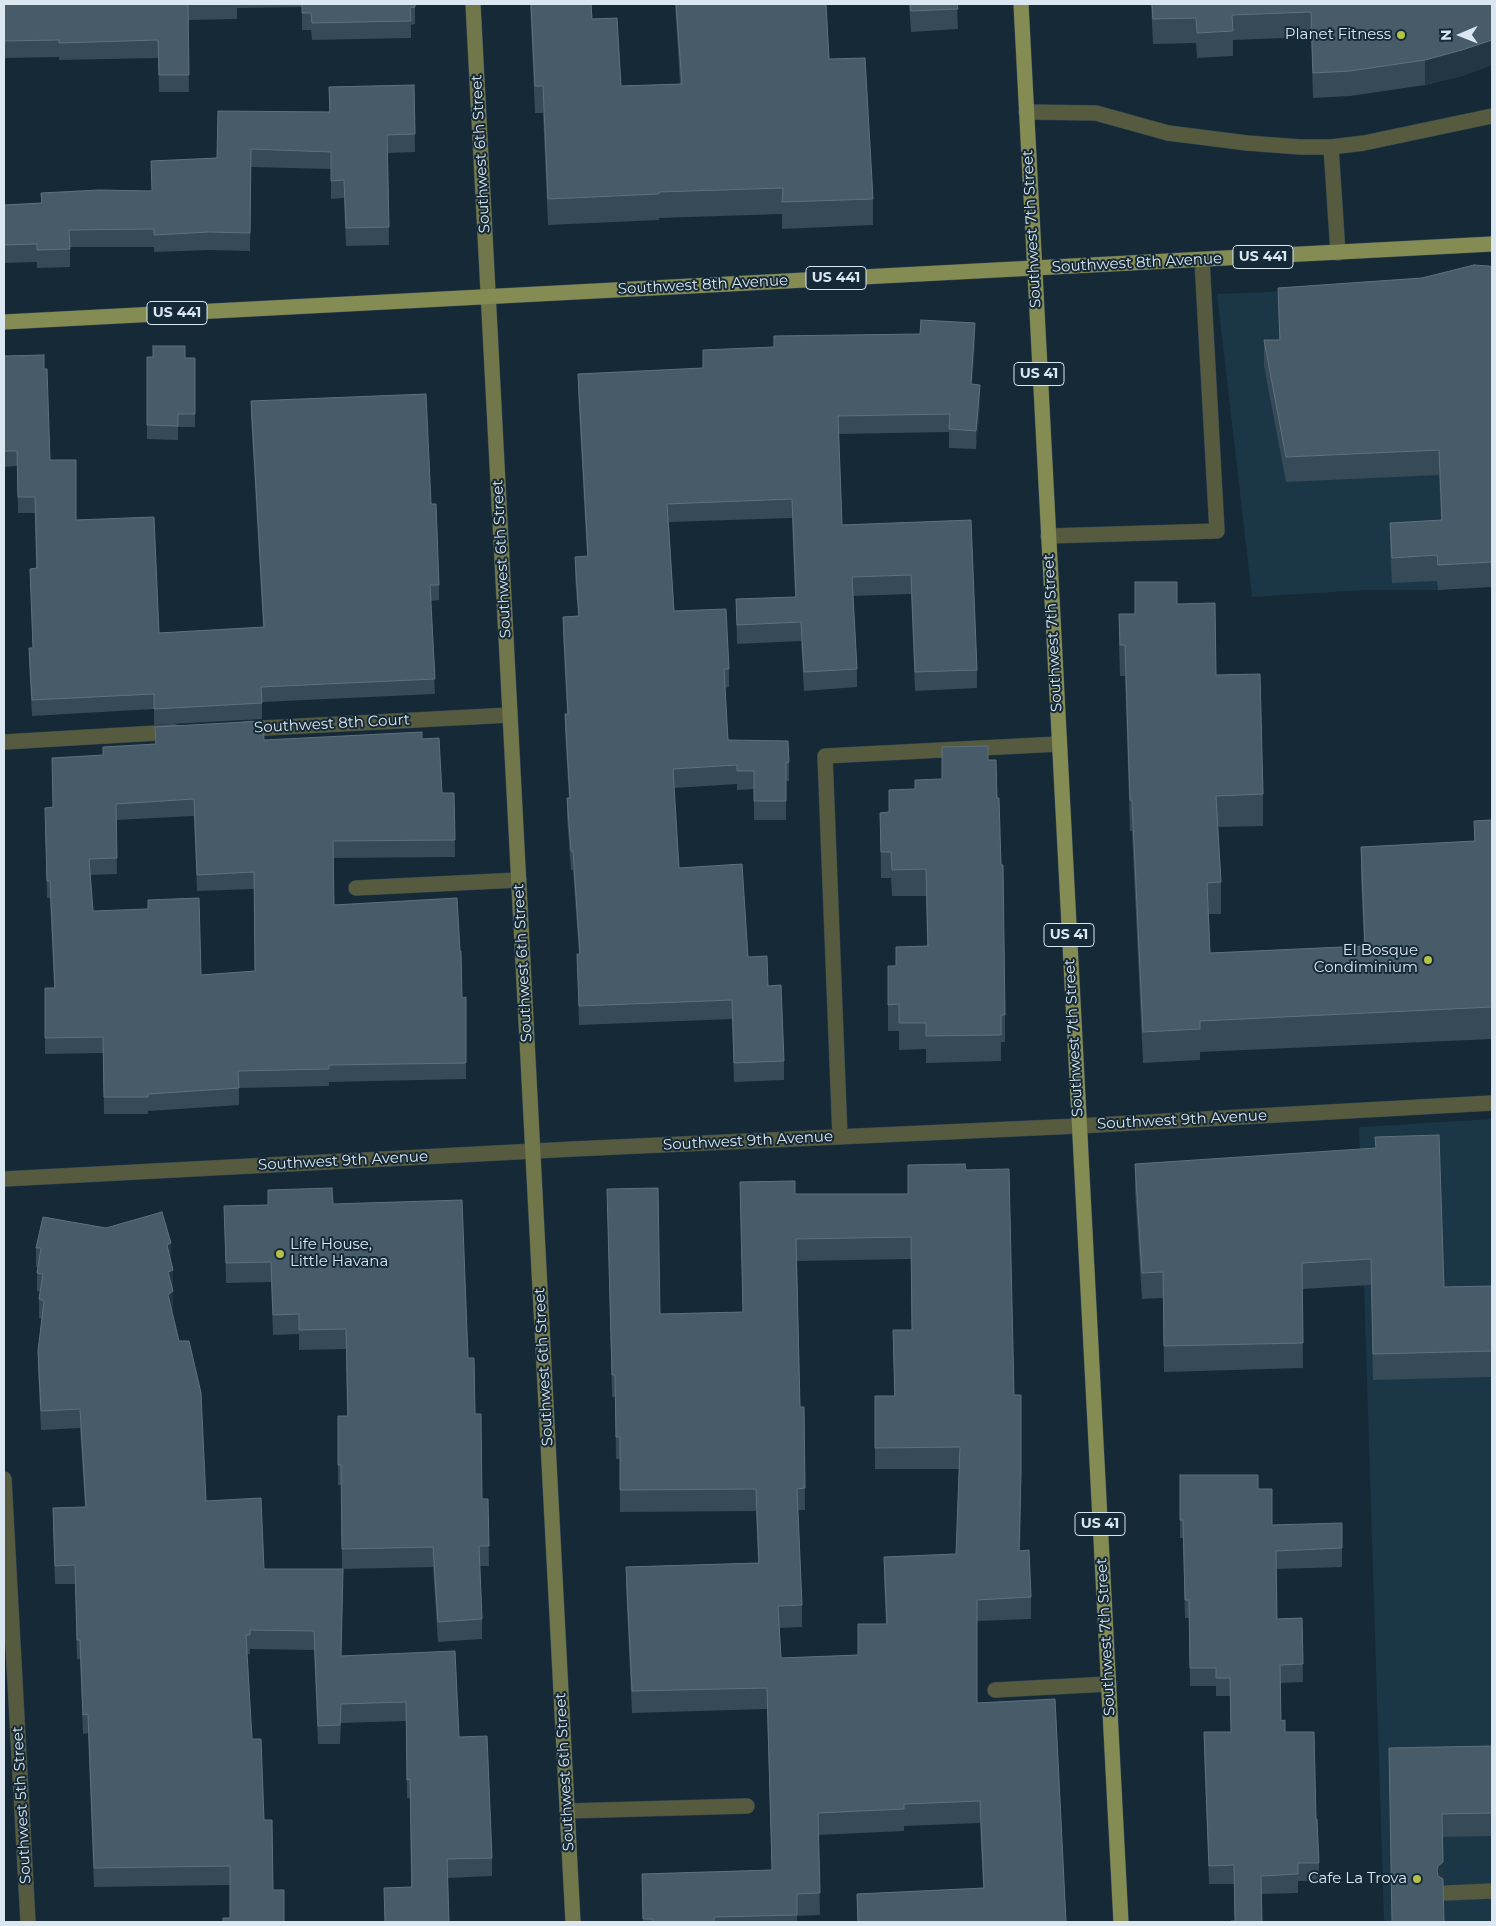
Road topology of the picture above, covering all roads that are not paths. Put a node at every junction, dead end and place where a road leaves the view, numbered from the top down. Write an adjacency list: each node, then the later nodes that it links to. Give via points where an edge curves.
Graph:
1 (473, 4): 10 (street, Southwest 6th Street)
2 (1021, 4): 3 (main road, Southwest 7th Street / US 41)
3 (1026, 112): 5 (street, via 1096,113 1200,138 1247,144); 9 (main road, Southwest 7th Street / US 41)
4 (1492, 116): 5 (street, via 1373,142)
5 (1331, 147): 7 (street)
6 (1492, 244): 7 (main road, Southwest 8th Avenue / US 441)
7 (1338, 253): 8 (main road, Southwest 8th Avenue / US 441)
8 (1202, 260): 9 (main road, Southwest 8th Avenue / US 441); 12 (street, via 1217,531)
9 (1033, 268): 10 (main road, Southwest 8th Avenue / US 441); 12 (main road, Southwest 7th Street / US 41)
10 (488, 297): 11 (main road, Southwest 8th Avenue / US 441); 13 (street, Southwest 6th Street)
11 (4, 322)
12 (1048, 536): 17 (main road, Southwest 7th Street / US 41)
13 (510, 715): 14 (street, Southwest 8th Court); 18 (street, Southwest 6th Street)
14 (227, 730)
15 (188, 732): 16 (street)
16 (4, 742)
17 (1059, 744): 21 (main road, Southwest 7th Street / US 41); 22 (street, via 825,756)
18 (519, 880): 19 (street); 23 (street, Southwest 6th Street)
19 (356, 888)
20 (1492, 1103): 21 (street, Southwest 9th Avenue)
21 (1078, 1126): 22 (street, Southwest 9th Avenue); 26 (main road, Southwest 7th Street / US 41)
22 (840, 1137): 23 (street, Southwest 9th Avenue)
23 (532, 1151): 24 (street, Southwest 9th Avenue); 29 (street, Southwest 6th Street)
24 (4, 1180)
25 (4, 1479): 32 (street, Southwest 5th Street)
26 (1109, 1684): 27 (street); 34 (main road, Southwest 7th Street / US 41)
27 (995, 1690)
28 (747, 1806): 29 (street)
29 (567, 1811): 33 (street, Southwest 6th Street)
30 (1492, 1891): 31 (street)
31 (1446, 1893)
32 (28, 1922)
33 (573, 1922)
34 (1121, 1922)

